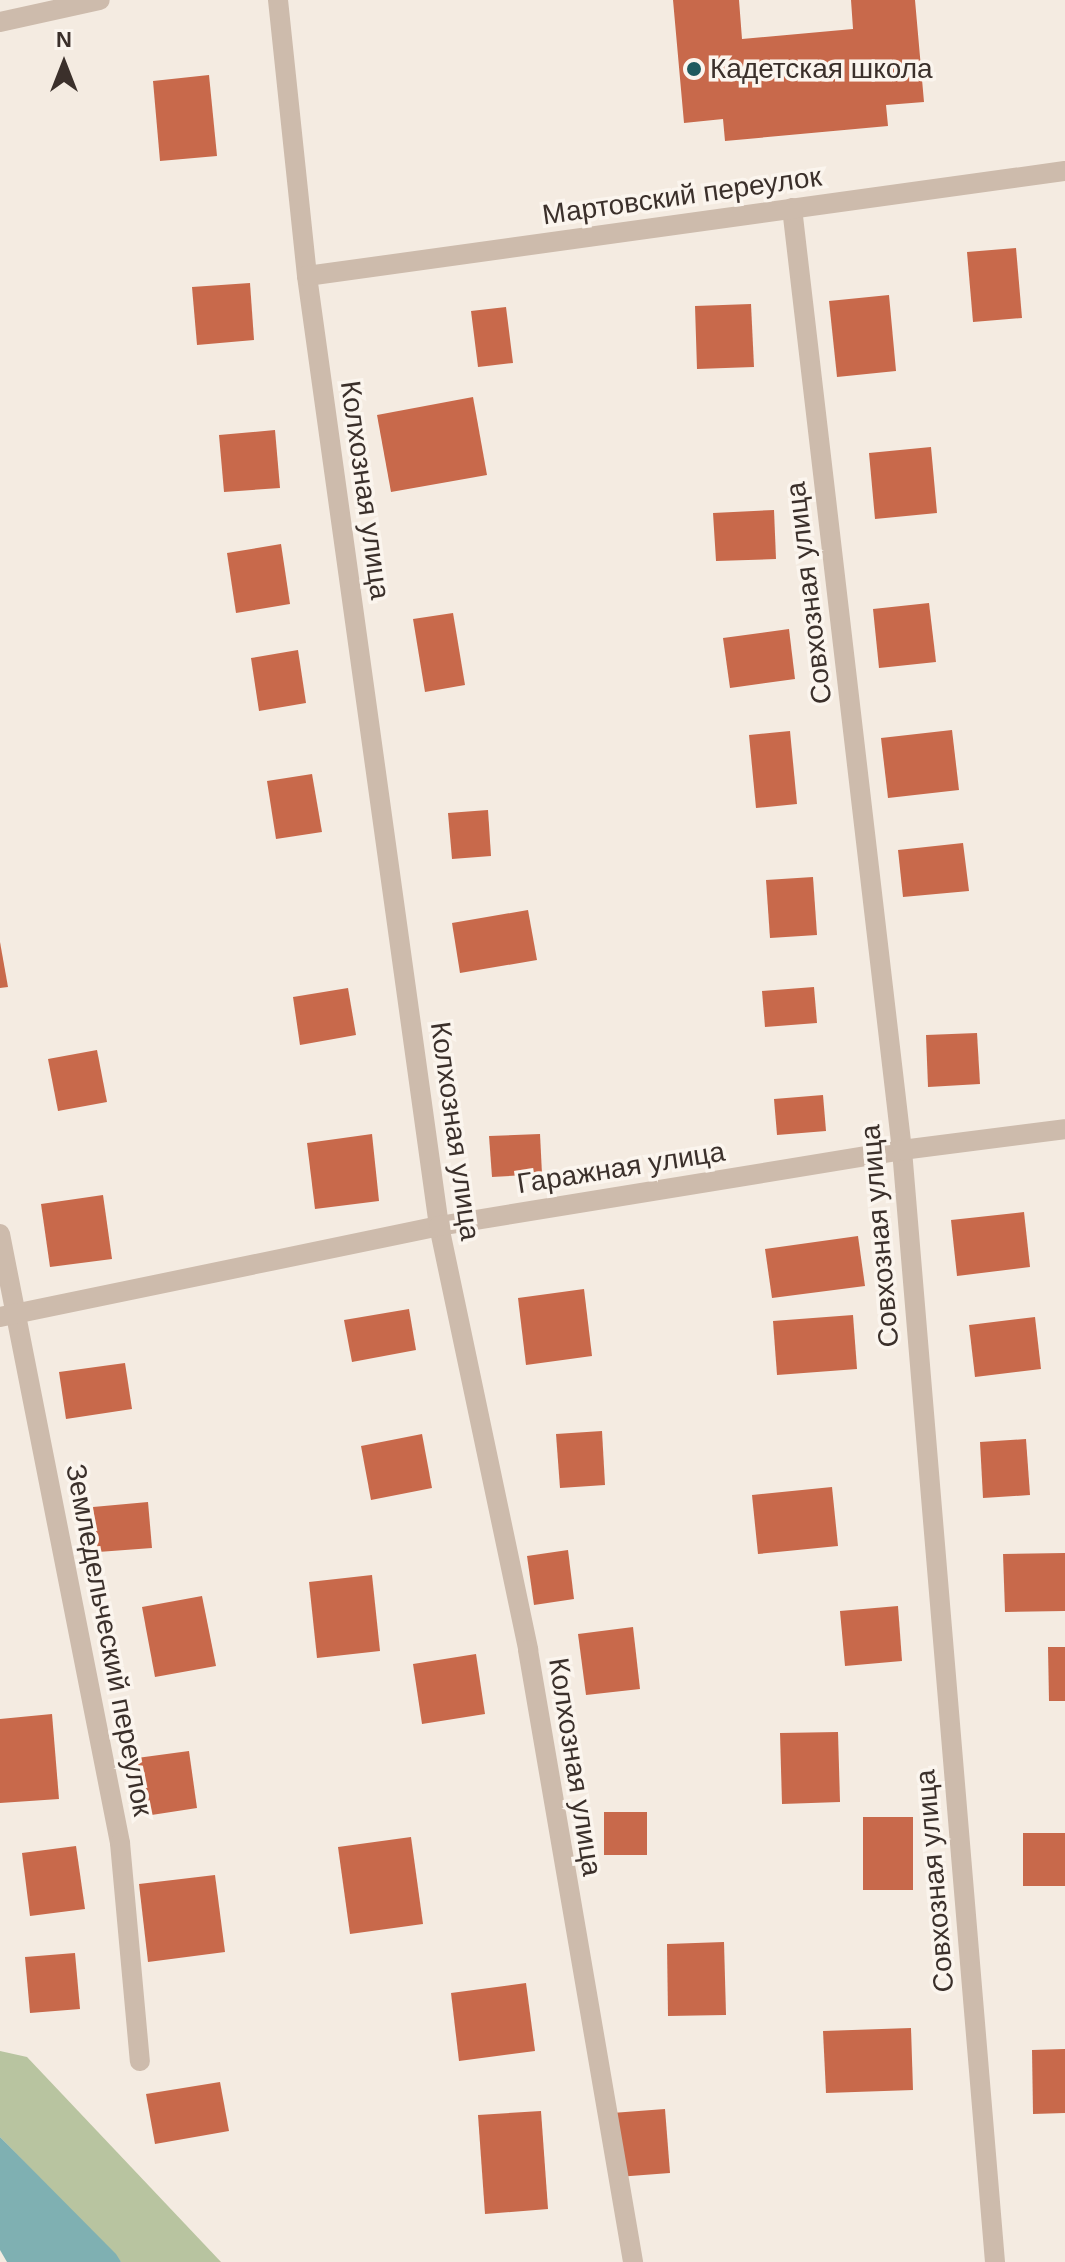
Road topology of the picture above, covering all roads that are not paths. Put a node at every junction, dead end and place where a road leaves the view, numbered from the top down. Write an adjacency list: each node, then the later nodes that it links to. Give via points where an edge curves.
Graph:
1 (100, 0): 3 (street)
2 (278, 0): 6 (street, Колхозная улица)
3 (0, 22)
4 (1065, 171): 5 (street, Мартовский переулок)
5 (792, 208): 6 (street, Мартовский переулок); 8 (street, Совхозная улица)
6 (307, 276): 9 (street, Колхозная улица)
7 (1065, 1129): 8 (street, Гаражная улица)
8 (902, 1150): 9 (street, Гаражная улица); 14 (street, Совхозная улица)
9 (439, 1226): 11 (street, Гаражная улица); 13 (street, Колхозная улица, via 528,1650)
10 (0, 1234): 11 (street, Земледельческий переулок)
11 (8, 1316): 12 (street, Земледельческий переулок, via 120,1843)
12 (140, 2061)
13 (633, 2262)
14 (995, 2262)

